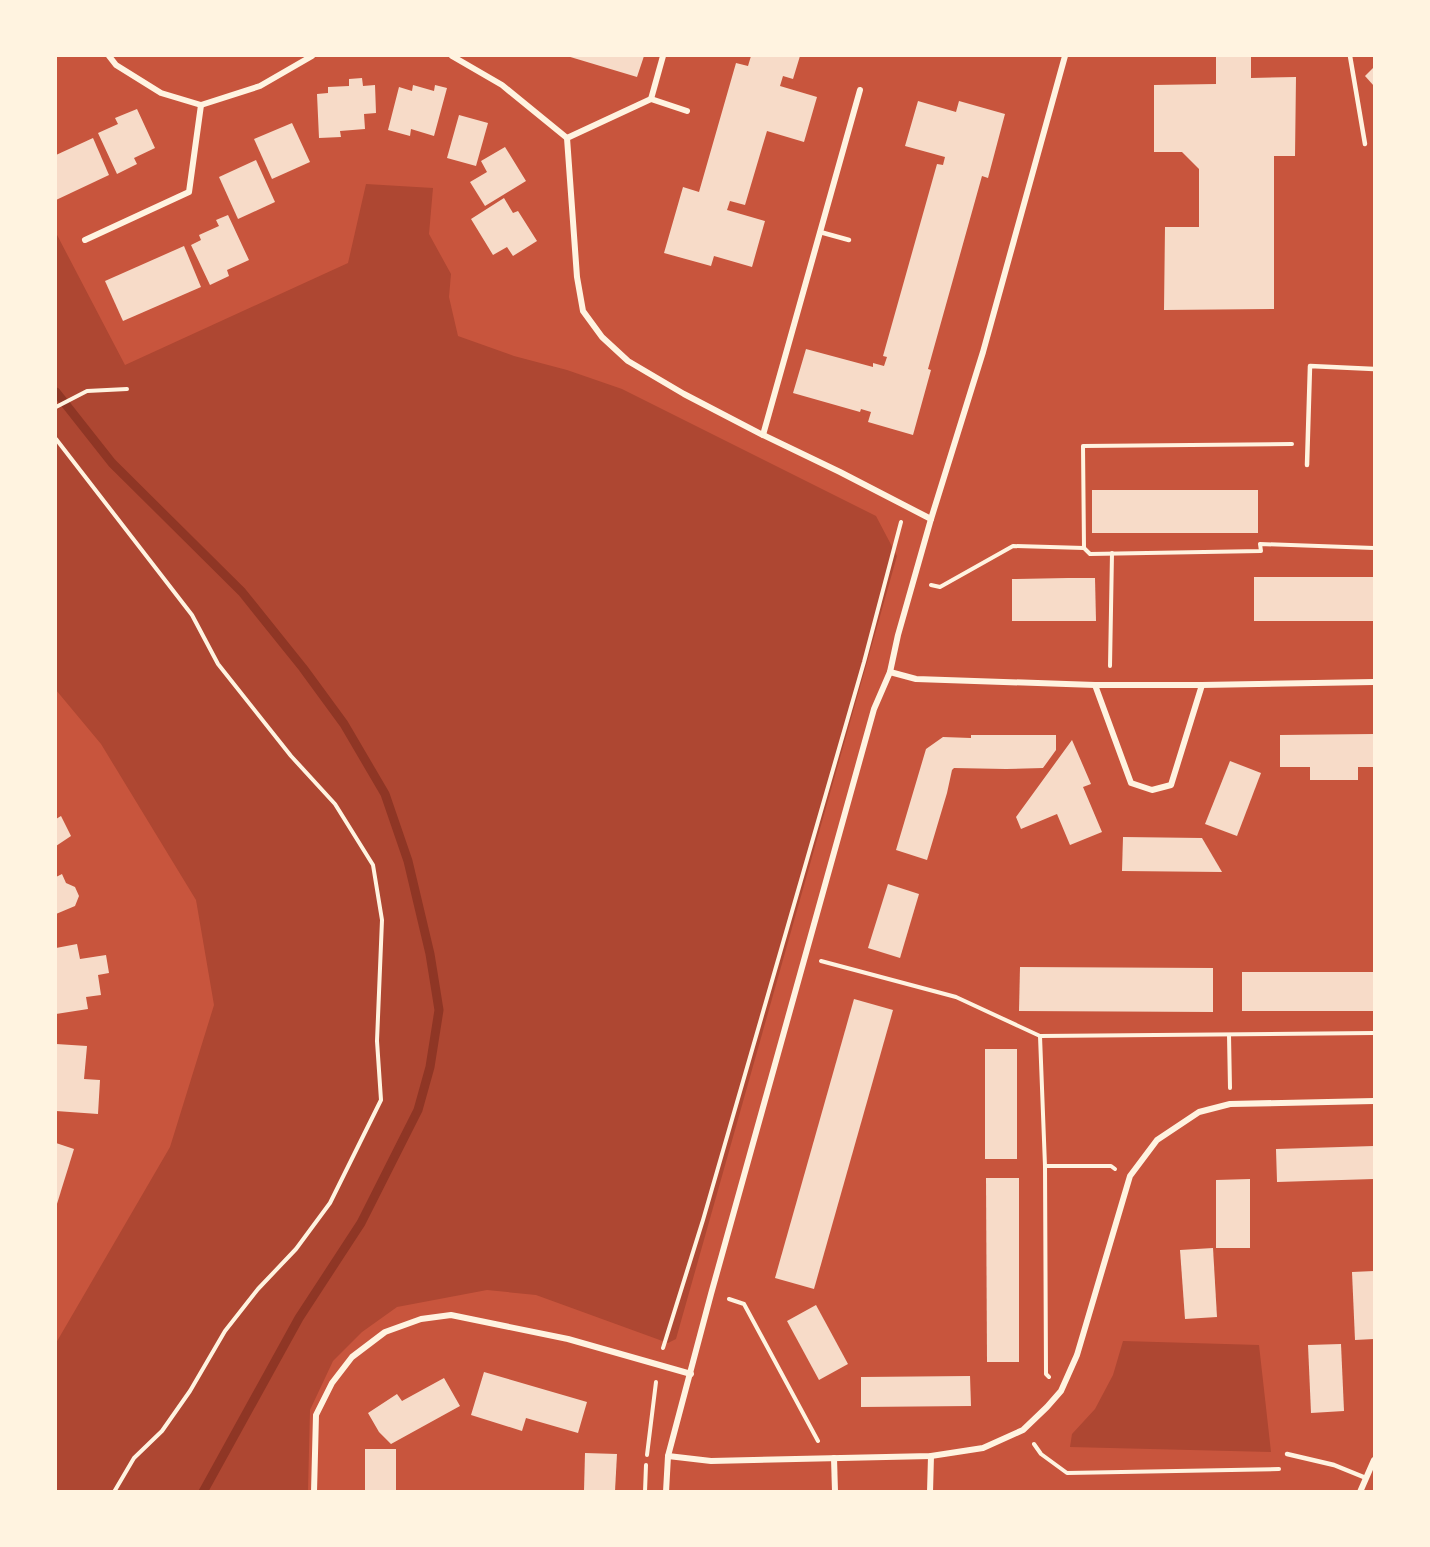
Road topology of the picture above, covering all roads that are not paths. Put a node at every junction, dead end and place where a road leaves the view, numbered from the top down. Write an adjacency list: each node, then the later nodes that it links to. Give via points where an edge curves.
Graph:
1 (109, 56): 9 (street, via 116,65 161,93)
2 (312, 56): 9 (street, via 260,86)
3 (452, 56): 11 (street, via 502,85)
4 (663, 56): 8 (street)
5 (1065, 56): 19 (street, via 983,352)
6 (1350, 56): 12 (lane)
7 (860, 90): 13 (street)
8 (651, 99): 10 (street); 11 (street)
9 (201, 105): 14 (street, via 189,192)
10 (687, 111)
11 (567, 138): 17 (street, via 583,311 602,337 628,361)
12 (1365, 144)
13 (820, 232): 15 (lane); 17 (street)
14 (85, 240)
15 (849, 240)
16 (1374, 369): 18 (lane, via 1310,366)
17 (763, 435): 19 (street)
18 (1307, 465)
19 (931, 519): 20 (street)
20 (890, 672): 22 (street, via 916,679); 25 (street, via 874,709)
21 (1374, 682): 23 (street)
22 (1095, 685): 23 (street); 23 (street, via 1131,783 1152,790 1171,785)
23 (1202, 685)
24 (1374, 1101): 28 (street, via 1230,1104 1198,1112 1157,1140 1130,1176 1077,1355 1061,1391 1023,1430 982,1448)
25 (691, 1374): 27 (street); 32 (street, via 568,1339 451,1315 421,1319 385,1332 352,1357 332,1383 316,1415)
26 (1287, 1454): 31 (lane, via 1334,1465)
27 (668, 1456): 29 (street, via 711,1461); 33 (street)
28 (931, 1456): 29 (street); 35 (street)
29 (834, 1458): 34 (street)
30 (1374, 1460): 31 (street)
31 (1365, 1478): 36 (street)
32 (314, 1491)
33 (666, 1491)
34 (835, 1491)
35 (930, 1491)
36 (1360, 1491)

